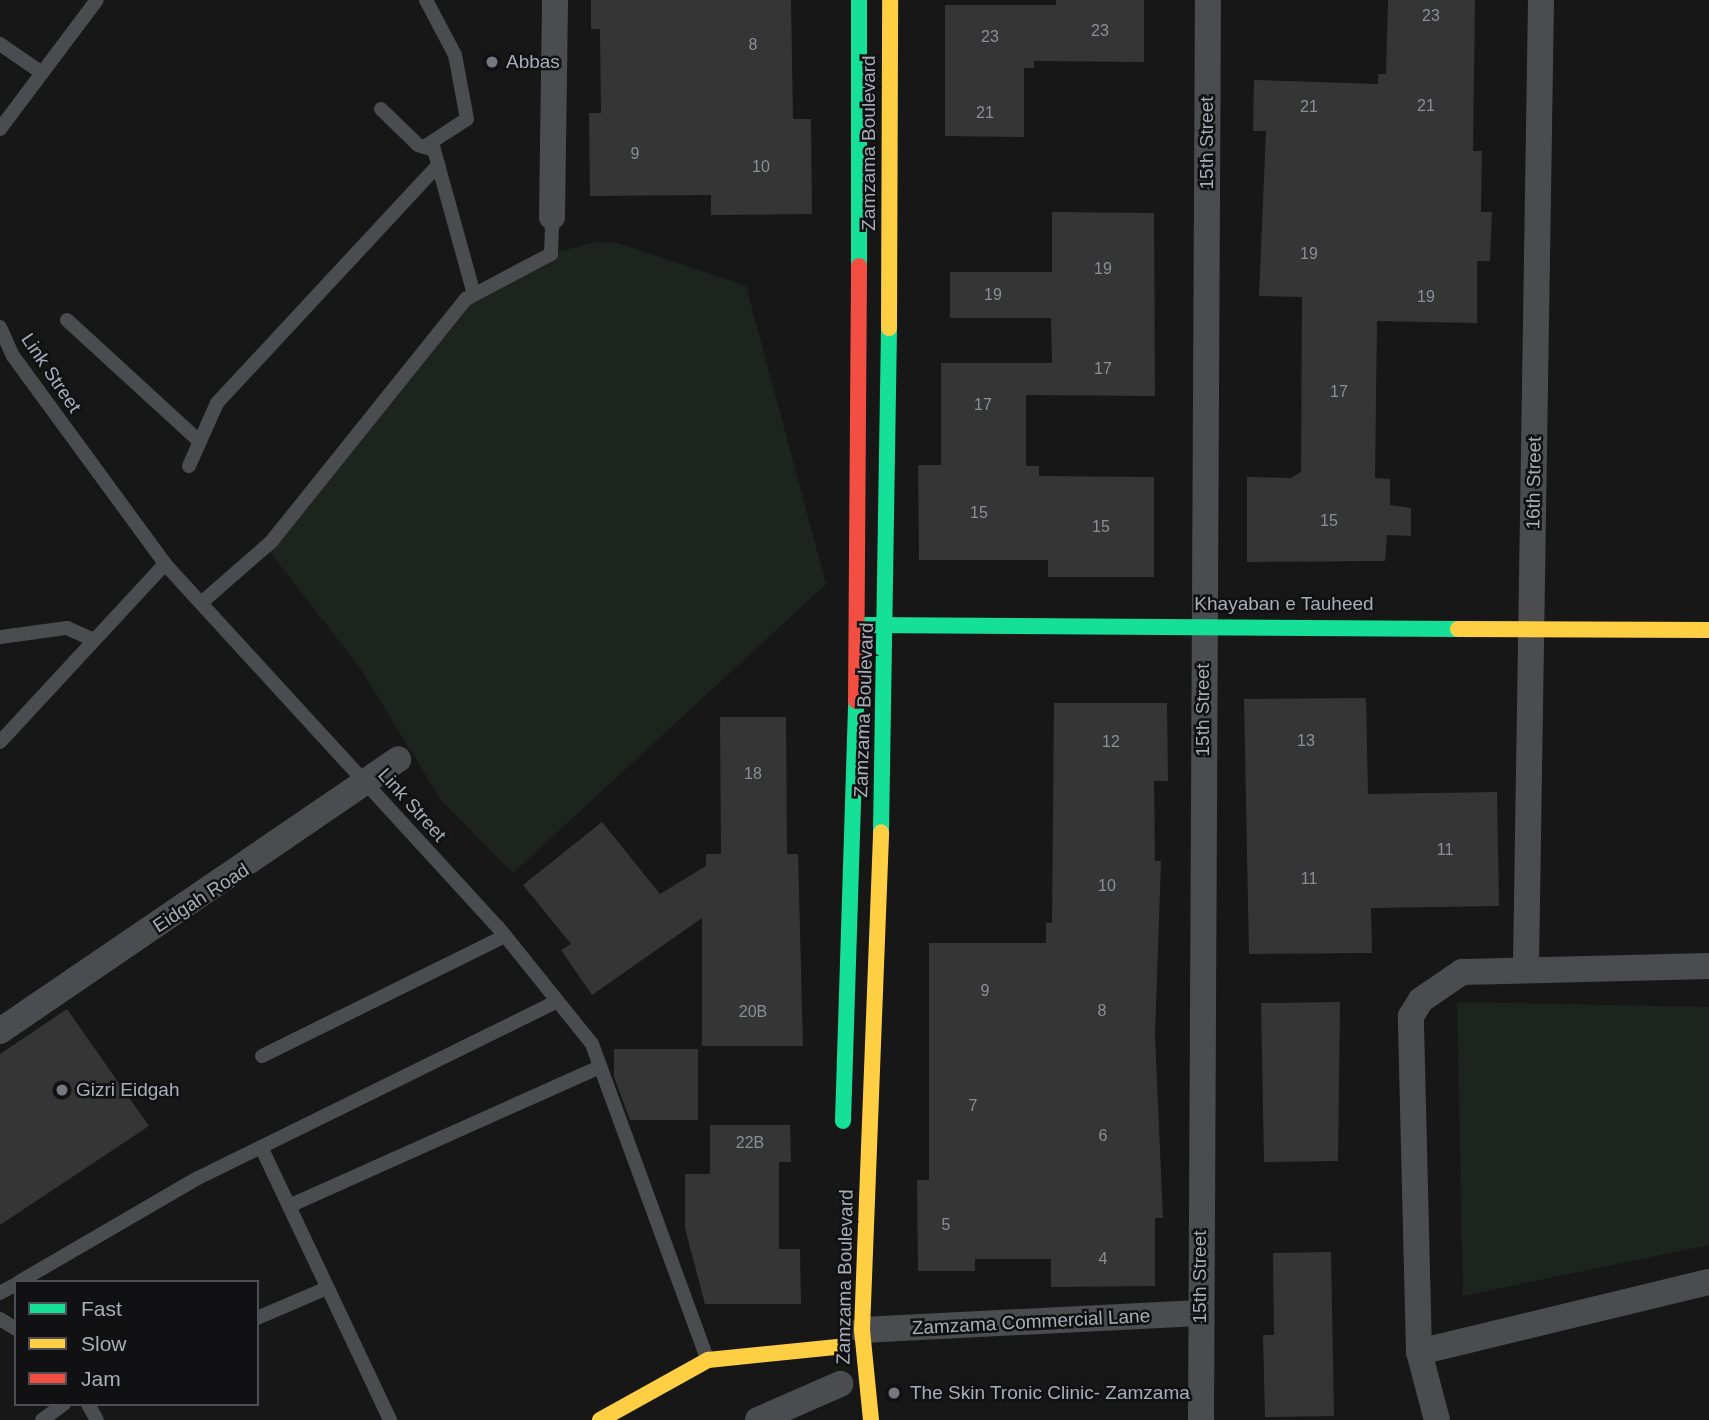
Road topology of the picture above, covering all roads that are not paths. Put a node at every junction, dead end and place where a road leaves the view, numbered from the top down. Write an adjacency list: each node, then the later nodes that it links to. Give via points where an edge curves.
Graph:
1 (97, 0): 9 (lane)
2 (426, 0): 12 (lane, via 455,55 467,119)
3 (555, 0): 14 (street)
4 (859, 0): 24 (main road, Zamzama Boulevard)
5 (890, 0): 23 (main road, Zamzama Boulevard)
6 (1208, 0): 22 (street, 15th Street)
7 (1541, 0): 25 (street, 16th Street)
8 (0, 44): 9 (lane)
9 (42, 73): 11 (lane)
10 (381, 109): 12 (lane)
11 (0, 130)
12 (424, 147): 13 (lane, via 434,150)
13 (438, 165): 15 (lane); 18 (lane, via 217,403)
14 (552, 216): 15 (lane, via 551,254)
15 (474, 294): 21 (lane, via 271,542)
16 (67, 320): 18 (lane)
17 (0, 327): 20 (lane, Link Street, via 13,356)
18 (200, 442): 19 (lane)
19 (189, 466)
20 (165, 564): 21 (lane, Link Street); 28 (lane)
21 (201, 603): 31 (lane, Link Street)
22 (1204, 624): 23 (main road, Khayaban e Tauheed); 25 (main road, Khayaban e Tauheed); 45 (street, 15th Street)
23 (889, 625): 24 (main road, Khayaban e Tauheed); 47 (main road, Zamzama Boulevard)
24 (858, 626): 39 (main road, Zamzama Boulevard)
25 (1532, 627): 26 (main road, Khayaban e Tauheed); 33 (street, 16th Street)
26 (1709, 631)
27 (0, 637): 28 (lane, via 67,628)
28 (92, 639): 29 (lane)
29 (0, 742)
30 (398, 761): 31 (street, Eidgah Road)
31 (366, 783): 32 (lane, Link Street); 36 (street, Eidgah Road)
32 (505, 936): 35 (lane, Link Street); 37 (lane)
33 (1525, 965): 34 (street); 48 (street, via 1462,972 1422,1000 1411,1016)
34 (1709, 965)
35 (557, 1001): 38 (lane, Link Street, via 592,1044); 40 (lane)
36 (0, 1031)
37 (262, 1056)
38 (600, 1067): 41 (lane); 49 (lane, Link Street)
39 (843, 1139)
40 (262, 1149): 41 (lane); 42 (lane)
41 (289, 1206): 44 (lane)
42 (23, 1280)
43 (1709, 1282): 48 (street)
44 (327, 1288): 46 (lane); 53 (lane)
45 (1200, 1313): 47 (street, Zamzama Commercial Lane); 57 (street, 15th Street)
46 (259, 1317)
47 (845, 1337): 49 (main road); 50 (main road, Zamzama Boulevard); 56 (main road, Zamzama Boulevard)
48 (1419, 1352): 58 (street)
49 (708, 1360): 54 (main road)
50 (842, 1396): 55 (street)
51 (61, 1406): 52 (lane)
52 (43, 1420)
53 (390, 1420)
54 (600, 1420)
55 (758, 1420)
56 (871, 1420)
57 (1201, 1420)
58 (1437, 1420)

